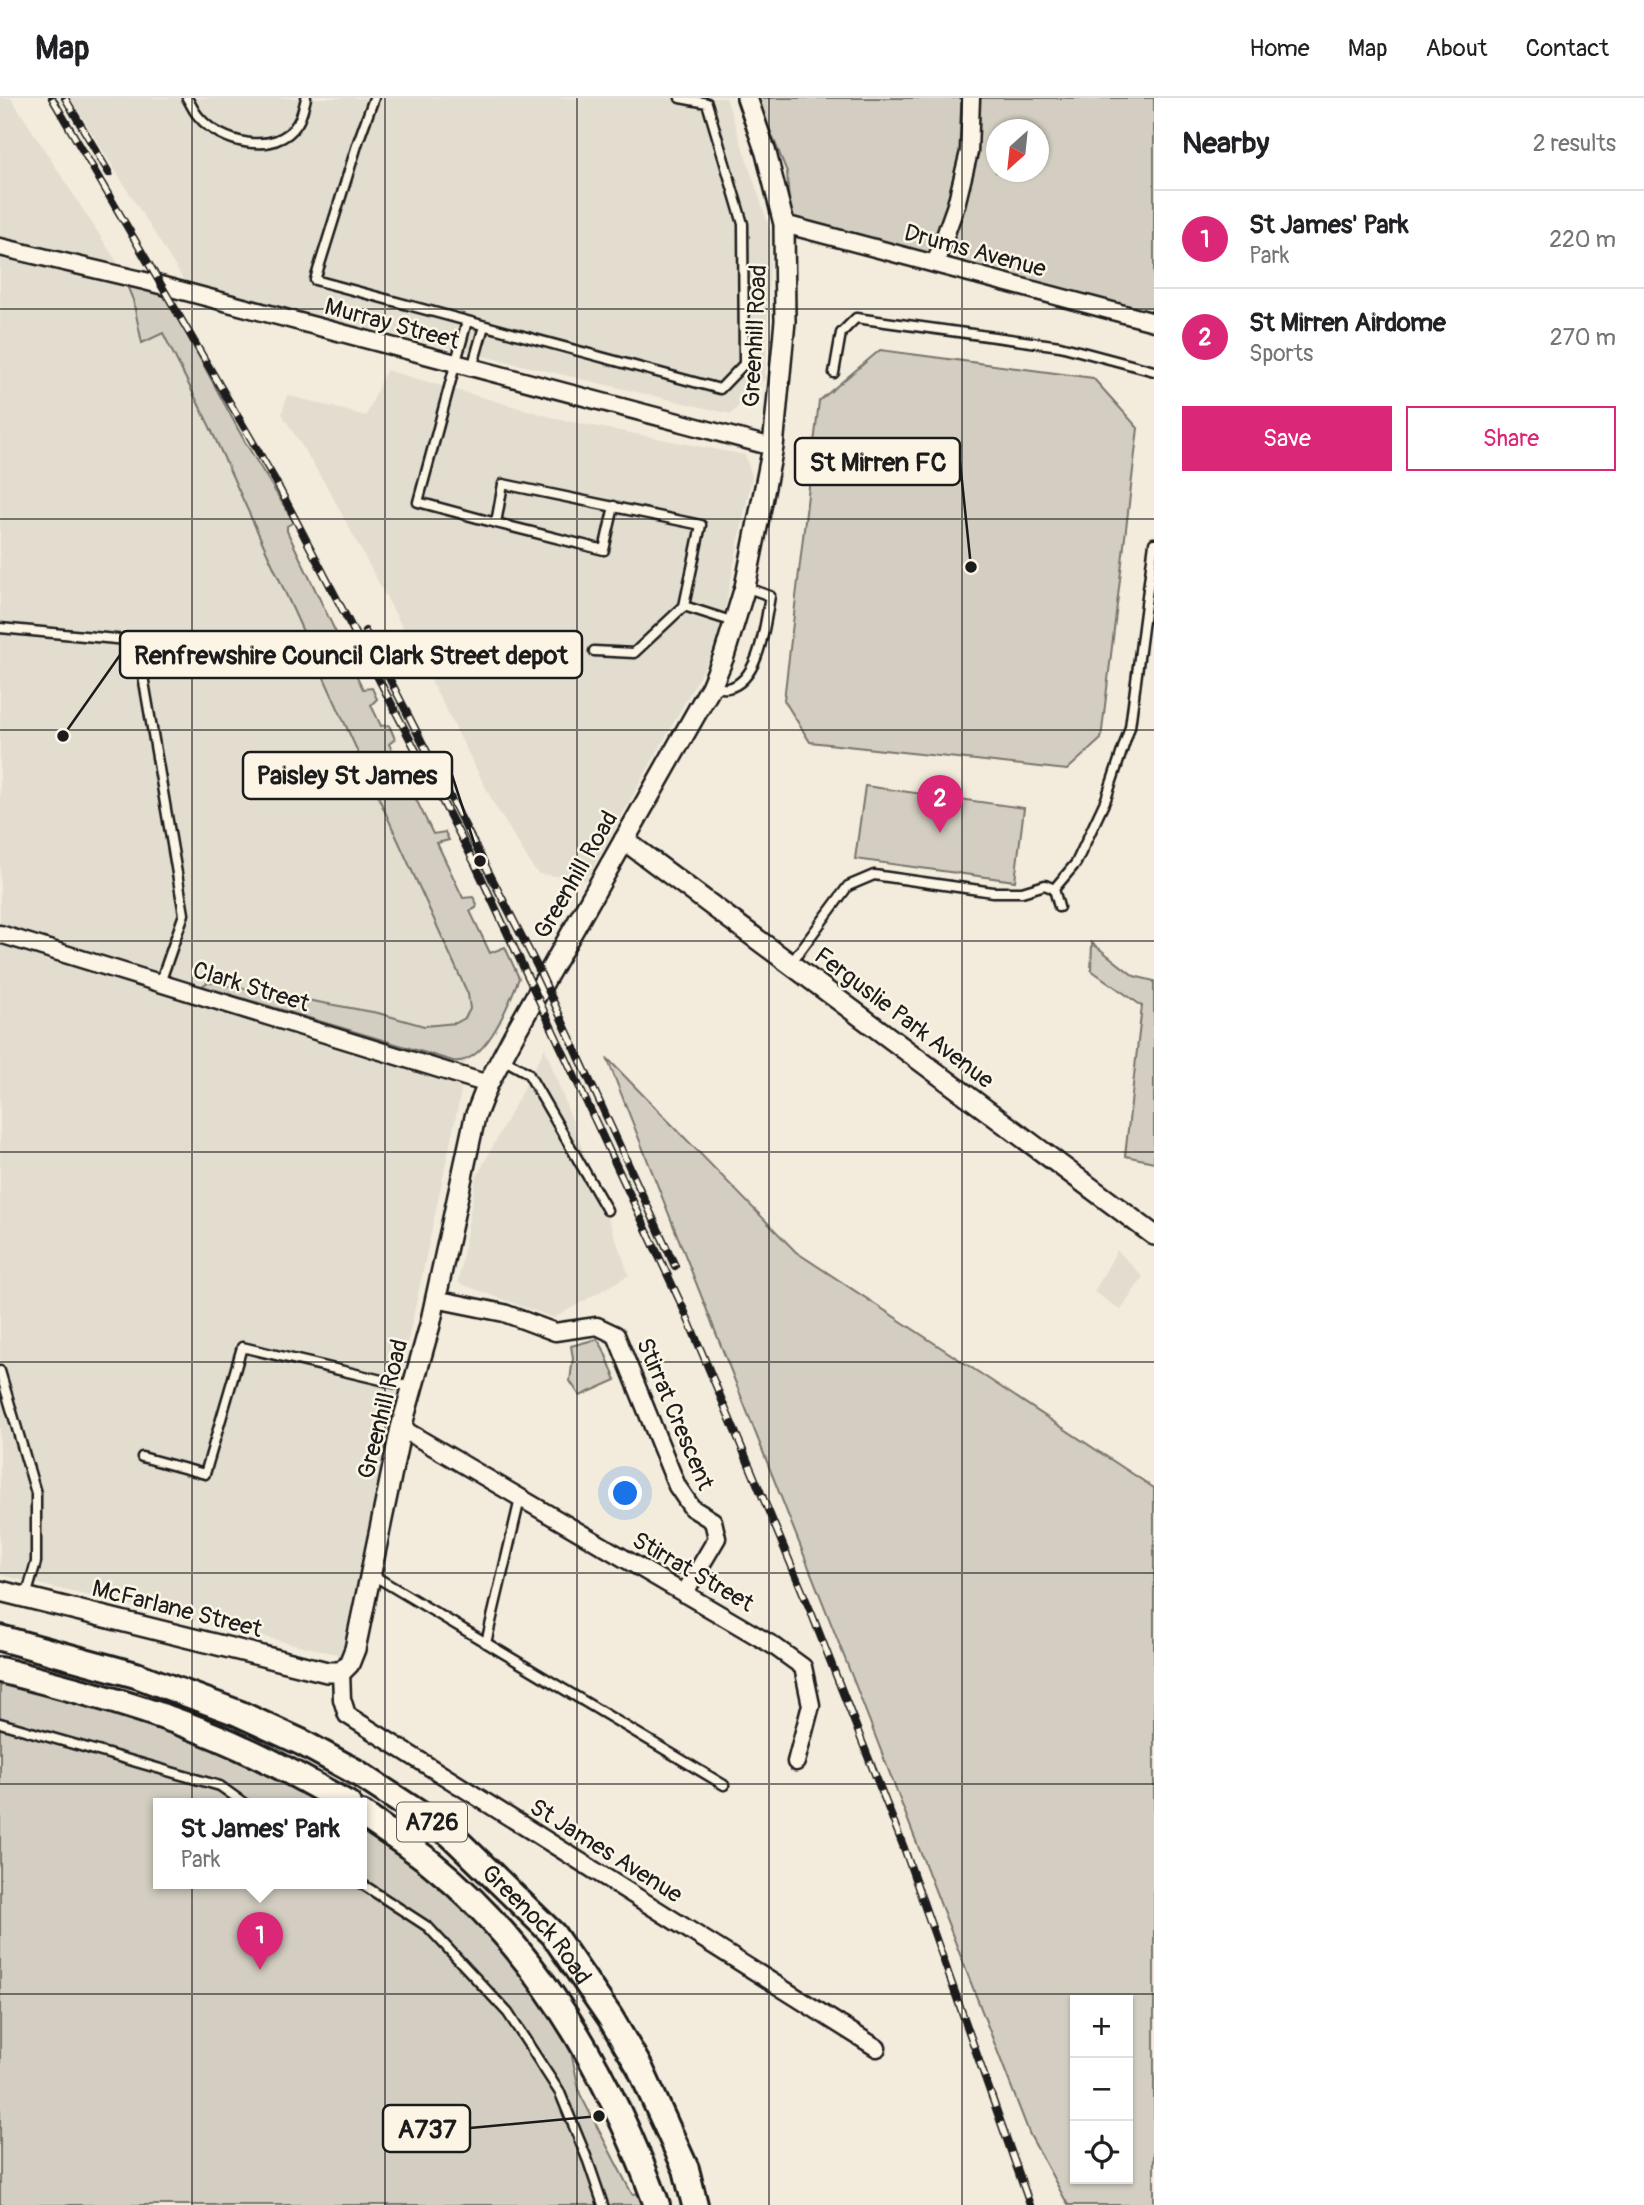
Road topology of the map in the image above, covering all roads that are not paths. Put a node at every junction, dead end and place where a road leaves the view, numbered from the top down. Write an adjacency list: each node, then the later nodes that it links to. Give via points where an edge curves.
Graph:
1 (187, 98): 2 (lane, via 200,118 219,133 252,143 286,136 298,124)
2 (306, 98)
3 (374, 98): 10 (lane, via 315,280)
4 (680, 98): 12 (lane, via 707,103 743,224 744,364 720,389)
5 (747, 98): 7 (street, Greenhill Road)
6 (971, 98): 9 (street, via 969,152)
7 (785, 225): 9 (street, Drums Avenue); 17 (street, Greenhill Road, via 785,321)
8 (0, 247): 13 (street, Murray Street)
9 (935, 264): 11 (street, Drums Avenue)
10 (467, 321): 12 (lane); 13 (lane)
11 (1154, 322)
12 (484, 326): 14 (lane)
13 (456, 364): 14 (street, Murray Street); 19 (lane, via 418,502)
14 (472, 368): 17 (street, Murray Street)
15 (1154, 371): 16 (lane, via 1060,346 856,318 841,333)
16 (834, 373)
17 (773, 447): 21 (street, Greenhill Road)
18 (614, 506): 19 (lane, via 503,484); 19 (lane, via 604,550); 22 (lane, via 701,524)
19 (496, 523)
20 (1154, 543): 28 (lane, via 1130,727 1106,799 1076,863)
21 (744, 587): 23 (street, Greenhill Road); 26 (lane, via 770,596 750,675 728,688)
22 (684, 606): 23 (lane); 25 (lane, via 634,653)
23 (734, 622): 26 (street, Greenhill Road)
24 (0, 628): 32 (lane, via 137,640 184,914)
25 (594, 651)
26 (711, 687): 27 (street, Greenhill Road)
27 (624, 840): 31 (street, Ferguslie Park Avenue); 33 (street, Greenhill Road)
28 (1055, 889): 29 (lane); 31 (lane, via 1045,885 1022,892 993,892 874,875 848,887)
29 (1059, 907)
30 (0, 934): 32 (street, Clark Street)
31 (791, 963): 36 (street, Ferguslie Park Avenue)
32 (160, 983): 34 (street, Clark Street)
33 (501, 1058): 34 (street, Greenhill Road); 35 (lane, via 528,1073)
34 (488, 1084): 37 (street, Greenhill Road, via 469,1141)
35 (607, 1210)
36 (1154, 1236)
37 (435, 1299): 39 (street, Greenhill Road); 45 (street, Stirrat Crescent, via 504,1313 555,1332 597,1326 616,1335 677,1486 692,1508 713,1521 717,1538)
38 (0, 1371): 46 (lane, via 36,1493 36,1562)
39 (411, 1387): 40 (street, Greenhill Road); 41 (lane, via 242,1346 205,1474)
40 (401, 1428): 42 (street, Stirrat Street); 43 (street, Greenhill Road)
41 (142, 1457)
42 (520, 1499): 45 (street, Stirrat Street); 48 (lane)
43 (371, 1574): 48 (lane); 50 (street, Greenhill Road, via 355,1649)
44 (0, 1591): 46 (street, McFarlane Street)
45 (684, 1594): 52 (street, Stirrat Street, via 803,1667 811,1706)
46 (26, 1597): 50 (street, McFarlane Street)
47 (0, 1638): 61 (main road, Greenock Road / A726, via 136,1675 238,1713 356,1772 450,1834 553,1934 610,2017 640,2068 686,2169)
48 (486, 1643): 53 (lane)
49 (0, 1670): 55 (main road, via 199,1730)
50 (341, 1672): 58 (street, St James Avenue, via 347,1715)
51 (0, 1723): 54 (lane, via 220,1786)
52 (796, 1762)
53 (724, 1785)
54 (237, 1798)
55 (337, 1798)
56 (367, 1818): 60 (main road, Greenock Road / A726, via 432,1864 481,1909 523,1957 577,2032 644,2168)
57 (367, 1887): 59 (lane, via 428,1927 508,2013 560,2093)
58 (877, 2048)
59 (603, 2205)
60 (657, 2205)
61 (695, 2205)

